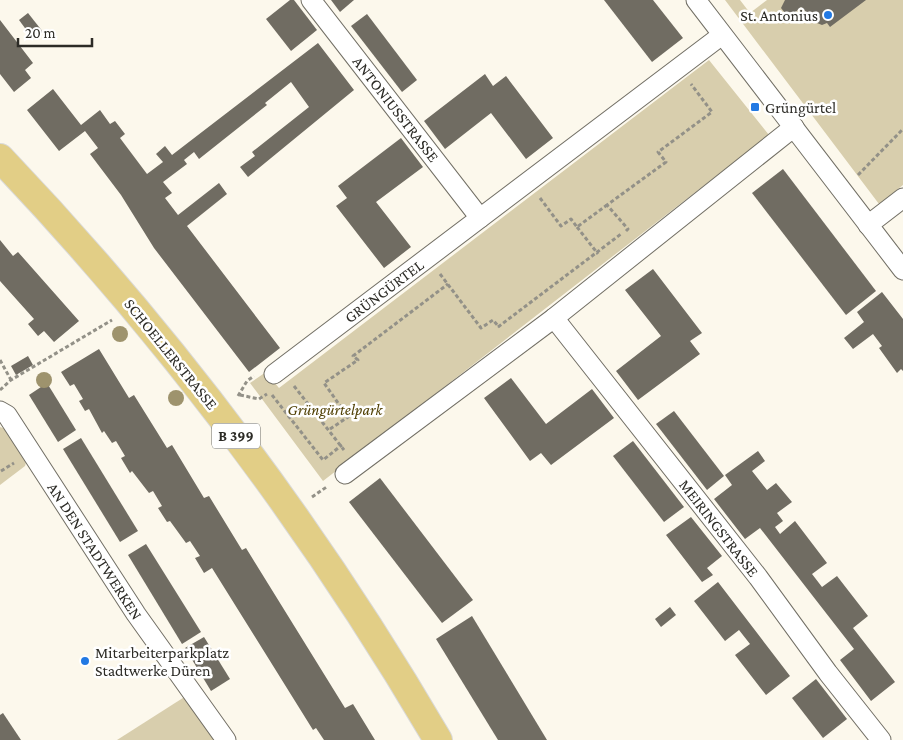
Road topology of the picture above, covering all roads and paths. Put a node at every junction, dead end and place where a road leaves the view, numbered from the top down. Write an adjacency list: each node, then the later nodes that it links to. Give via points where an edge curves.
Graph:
1 (311, 0): 12 (street, ANTONIUSSTRASSE)
2 (696, 0): 3 (street)
3 (722, 35): 4 (street, GRÜNGÜRTEL); 5 (street)
4 (679, 68): 9 (street, GRÜNGÜRTEL); 11 (path, via 712,112 658,152 666,162)
5 (794, 127): 13 (street); 18 (street)
6 (903, 129): 8 (path)
7 (0, 158): 20 (main road, SCHOELLERSTRASSE / B 399)
8 (854, 178)
9 (528, 182): 12 (street, GRÜNGÜRTEL); 14 (path, via 561,226 571,219)
10 (903, 198): 13 (street)
11 (607, 205): 14 (path); 15 (path, via 628,229)
12 (480, 218): 16 (street, GRÜNGÜRTEL)
13 (868, 225): 17 (street)
14 (577, 227): 15 (path)
15 (596, 253): 18 (path); 22 (path)
16 (428, 258): 19 (path); 25 (street, GRÜNGÜRTEL)
17 (903, 270)
18 (611, 272): 21 (street)
19 (448, 284): 22 (path, via 481,328 493,320); 25 (path, via 353,356 358,360 324,383 348,416 330,429 287,378)
20 (134, 307): 26 (path); 30 (main road, SCHOELLERSTRASSE / B 399)
21 (554, 318): 23 (street); 36 (street, MEIRINGSTRASSE, via 758,577)
22 (498, 327): 23 (path)
23 (514, 348): 32 (street)
24 (0, 360): 26 (path)
25 (274, 374): 30 (path, via 264,368 247,381 240,395)
26 (11, 380): 27 (path)
27 (0, 390)
28 (270, 392): 31 (path, via 323,460)
29 (0, 411): 34 (street, AN DEN STADTWERKEN, via 7,415 136,614)
30 (218, 412): 33 (main road, SCHOELLERSTRASSE / B 399)
31 (342, 445)
32 (345, 474): 33 (path)
33 (291, 511): 35 (main road, SCHOELLERSTRASSE / B 399, via 355,606)
34 (226, 740)
35 (438, 740)
36 (881, 740)

